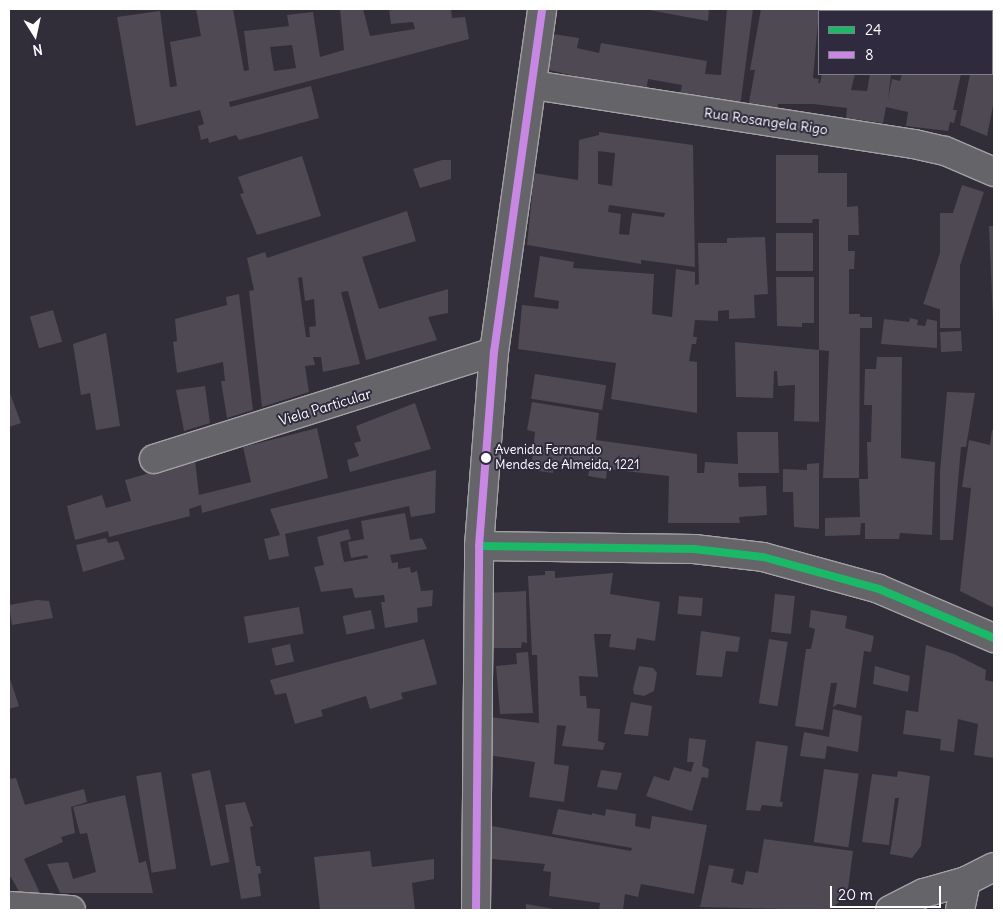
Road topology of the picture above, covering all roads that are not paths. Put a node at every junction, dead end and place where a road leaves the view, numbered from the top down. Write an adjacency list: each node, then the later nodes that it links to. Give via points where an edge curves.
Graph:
1 (542, 9): 2 (street)
2 (533, 85): 3 (street, Rua Rosangela Rigo, via 914,144 945,151); 4 (street)
3 (994, 172)
4 (494, 352): 5 (street, Viela Particular); 6 (street)
5 (154, 459)
6 (479, 546): 7 (street, via 558,550 694,549 763,557 879,589); 12 (street)
7 (994, 638)
8 (994, 867): 9 (street)
9 (966, 881): 13 (street, via 924,893); 14 (street)
10 (9, 906): 11 (street)
11 (71, 910)
12 (476, 910)
13 (890, 910)
14 (960, 910)

